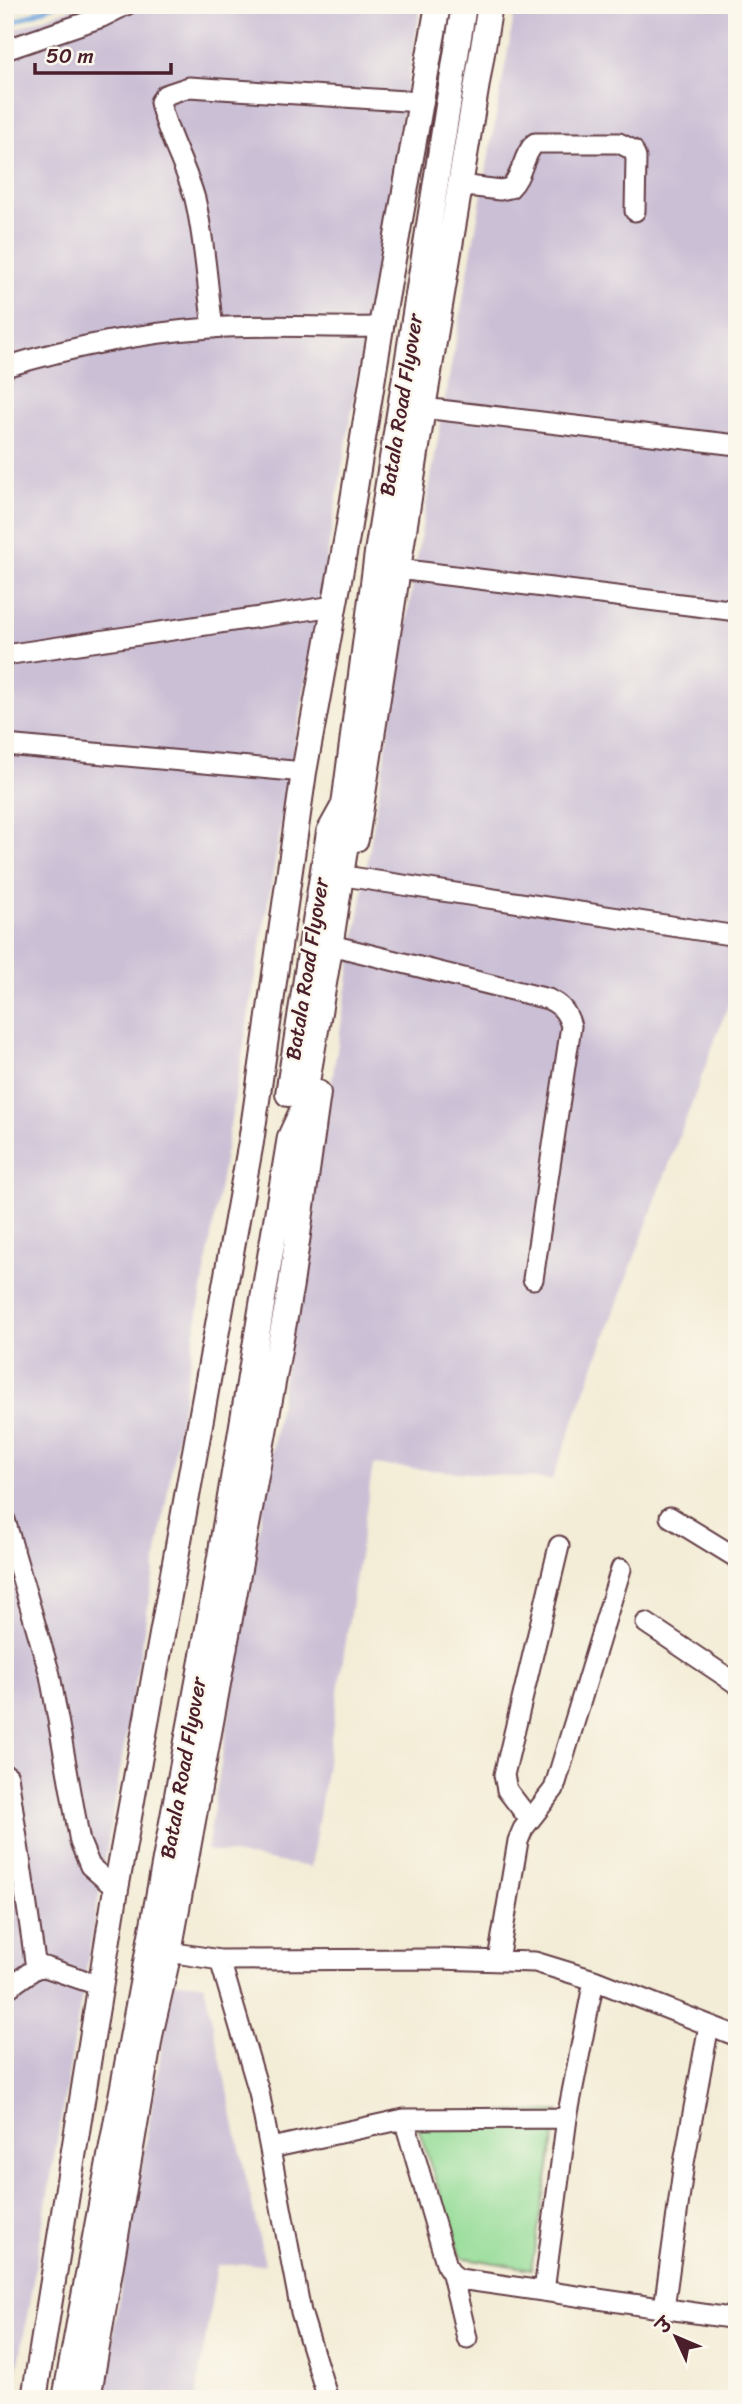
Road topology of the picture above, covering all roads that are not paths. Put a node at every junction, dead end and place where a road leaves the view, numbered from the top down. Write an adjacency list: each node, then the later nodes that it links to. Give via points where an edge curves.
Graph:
1 (126, 5): 5 (street)
2 (438, 5): 6 (main road)
3 (464, 5): 51 (main road, Batala Road Flyover, via 377,553 344,806 329,832 285,1111 290,1136)
4 (490, 5): 7 (main road)
5 (5, 50)
6 (421, 102): 9 (main road); 10 (street, via 189,87 165,95 161,110 195,201)
7 (460, 185): 8 (street, via 510,188 535,143 619,143 633,150 636,158); 12 (main road)
8 (635, 211)
9 (381, 327): 10 (street); 15 (main road)
10 (213, 328): 11 (street, via 121,340)
11 (5, 367)
12 (423, 408): 13 (street); 14 (main road)
13 (737, 445)
14 (398, 569): 16 (street); 20 (main road)
15 (334, 606): 17 (street); 19 (main road)
16 (737, 611)
17 (5, 655)
18 (5, 745): 19 (street)
19 (304, 772): 33 (main road, via 250,1142)
20 (351, 877): 21 (street); 22 (main road)
21 (737, 936)
22 (340, 947): 23 (street, via 548,999 564,1009 571,1026); 34 (main road, via 291,1284)
23 (533, 1279)
24 (670, 1517): 27 (street)
25 (5, 1520): 33 (street, via 50,1675 83,1850 90,1866)
26 (559, 1546): 32 (street, via 504,1775 507,1790)
27 (737, 1558)
28 (621, 1569): 32 (street, via 554,1789)
29 (646, 1623): 30 (street)
30 (737, 1684)
31 (8, 1776): 37 (street)
32 (530, 1820): 36 (street, via 518,1841)
33 (116, 1889): 39 (main road)
34 (169, 1952): 35 (street); 51 (main road)
35 (220, 1960): 36 (street); 45 (street)
36 (498, 1960): 38 (street, via 535,1962)
37 (36, 1968): 39 (street); 40 (street)
38 (594, 1980): 41 (street); 43 (street)
39 (101, 1986): 52 (main road)
40 (5, 1990)
41 (709, 2025): 42 (street); 48 (street)
42 (737, 2036)
43 (567, 2118): 44 (street); 47 (street)
44 (404, 2119): 45 (street); 46 (street)
45 (271, 2148): 53 (street, via 301,2312)
46 (452, 2274): 47 (street, via 467,2281); 50 (street)
47 (544, 2291): 48 (street)
48 (664, 2308): 49 (street)
49 (737, 2319)
50 (467, 2339)
51 (71, 2398)
52 (34, 2399)
53 (328, 2399)

